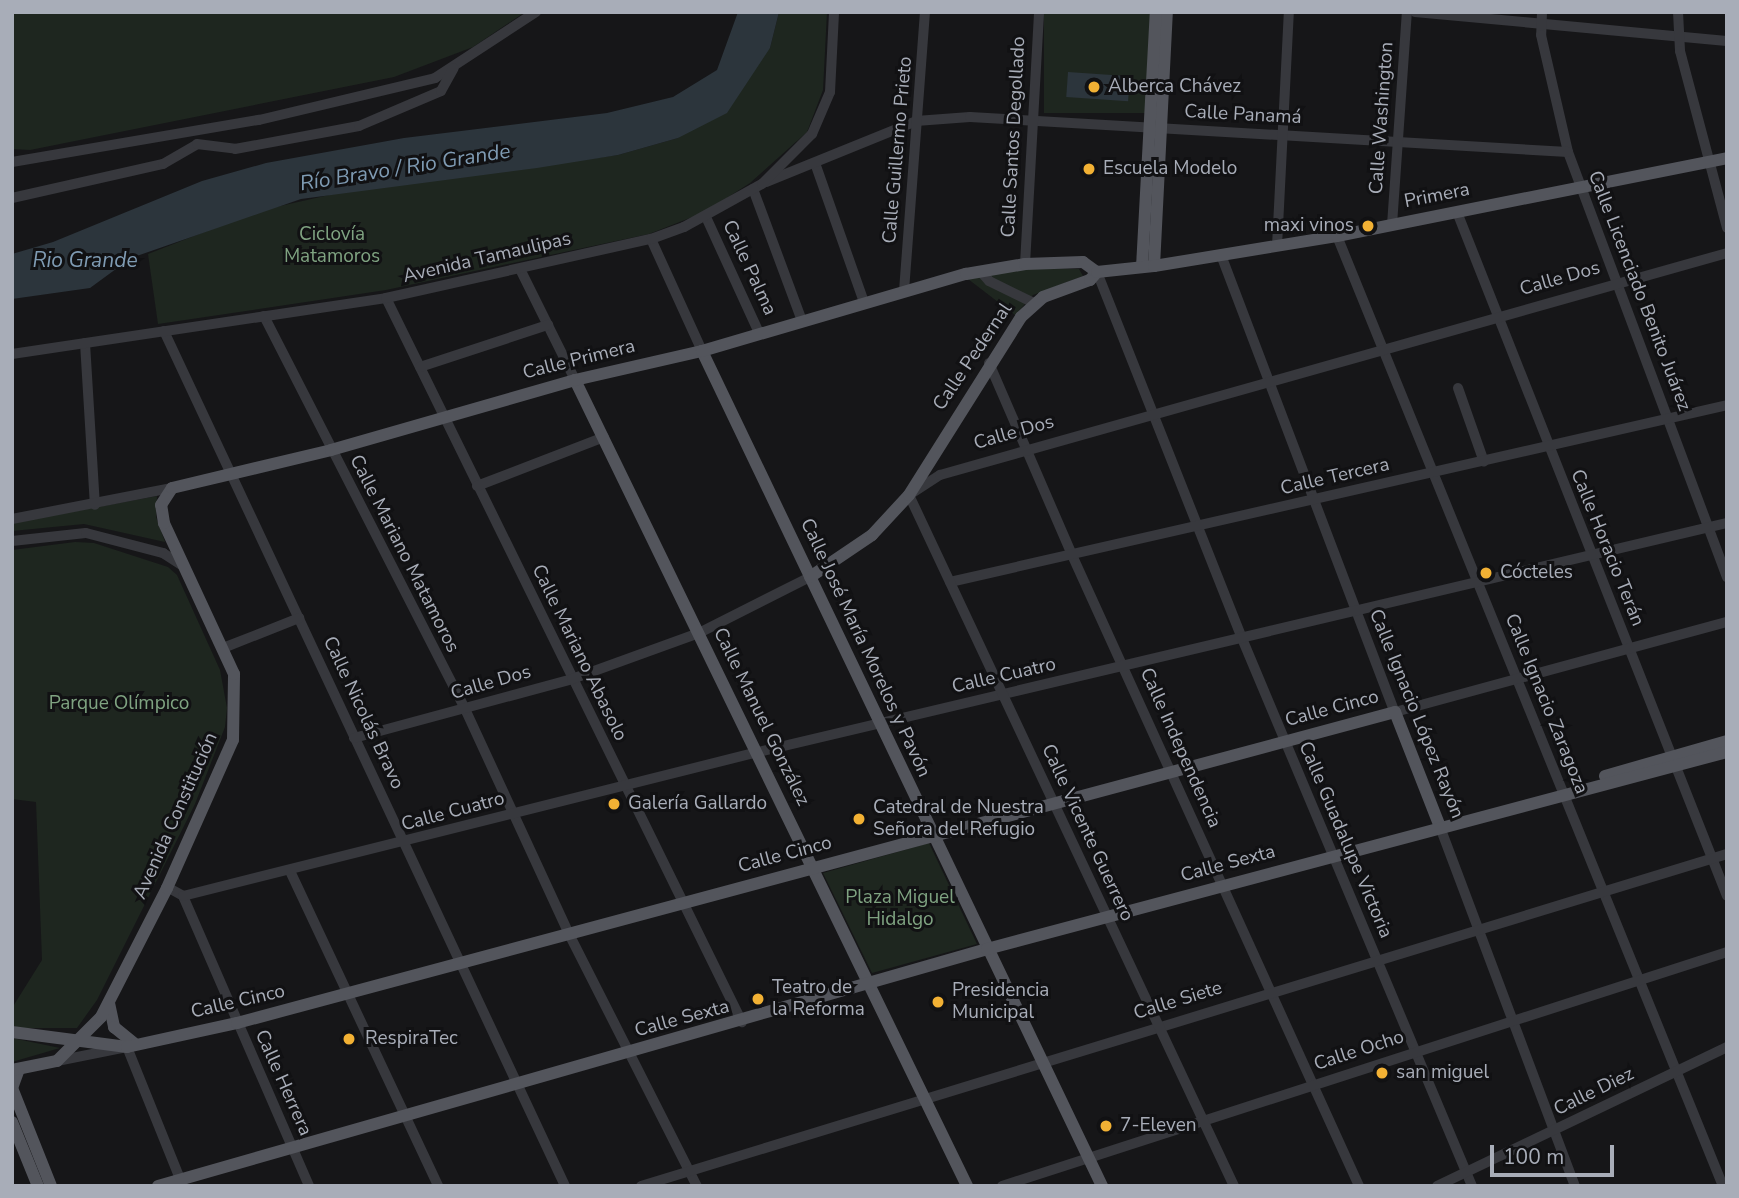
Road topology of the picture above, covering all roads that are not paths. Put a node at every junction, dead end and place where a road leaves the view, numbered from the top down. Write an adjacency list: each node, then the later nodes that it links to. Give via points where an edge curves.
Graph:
1 (536, 12): 15 (street)
2 (834, 12): 26 (street, Avenida Tamaulipas, via 834,59 826,109 803,145)
3 (925, 12): 17 (street, Calle Guillermo Prieto)
4 (1039, 12): 16 (street, Calle Santos Degollado)
5 (1156, 12): 18 (main road)
6 (1167, 12): 18 (main road)
7 (1289, 12): 19 (street)
8 (1407, 12): 20 (street, Calle Washington)
9 (1415, 12): 12 (street)
10 (1542, 12): 12 (street, Calle Licenciado Benito Juárez)
11 (1678, 12): 13 (street)
12 (1541, 24): 13 (street); 21 (street, Calle Licenciado Benito Juárez)
13 (1678, 38): 14 (street); 24 (street)
14 (1727, 41)
15 (455, 67): 23 (street, via 435,78 259,120); 28 (street, via 441,91 359,126 235,149 186,146 163,164)
16 (1033, 120): 17 (street, Calle Panamá); 18 (street, Calle Panamá); 38 (street, Calle Santos Degollado)
17 (916, 121): 25 (street, Calle Panamá); 44 (street, Calle Guillermo Prieto)
18 (1155, 127): 19 (street, Calle Panamá); 39 (main road)
19 (1280, 135): 20 (street, Calle Panamá); 35 (street)
20 (1398, 142): 21 (street, Calle Panamá); 31 (street, Calle Washington)
21 (1567, 152): 27 (street, Calle Licenciado Benito Juárez)
22 (1727, 158): 24 (main road, Primera)
23 (12, 162)
24 (1707, 162): 27 (main road, Primera); 32 (street)
25 (815, 163): 26 (street, Calle Panamá); 46 (street)
26 (757, 187): 30 (street, Avenida Tamaulipas); 50 (street)
27 (1581, 187): 29 (main road, Primera); 43 (street, Calle Licenciado Benito Juárez)
28 (12, 198)
29 (1457, 212): 31 (main road, Primera); 49 (street, Calle Horacio Terán)
30 (706, 218): 34 (street, Avenida Tamaulipas); 53 (street, Calle Palma)
31 (1392, 225): 33 (main road, Primera)
32 (1727, 228)
33 (1338, 236): 35 (main road, Primera); 55 (street, Calle Ignacio Zaragoza)
34 (651, 239): 40 (street, Avenida Tamaulipas); 56 (street, Calle José María Morelos y Pavón)
35 (1277, 246): 37 (main road, Primera)
36 (1727, 253): 43 (street, Calle Dos)
37 (1221, 255): 39 (main road, Primera); 61 (street, Calle Ignacio López Rayón)
38 (1025, 264): 41 (main road, Calle Primera); 42 (main road, Calle Primera, via 1083,262)
39 (1148, 267): 42 (main road, Calle Primera)
40 (520, 269): 45 (street, Avenida Tamaulipas); 51 (street)
41 (981, 272): 44 (main road, Calle Primera); 47 (street, via 989,281)
42 (1097, 272): 47 (main road, Calle Pedernal, via 1090,280); 64 (street, Calle Guadalupe Victoria)
43 (1619, 282): 49 (street, Calle Dos); 66 (street, Calle Licenciado Benito Juárez)
44 (904, 291): 46 (main road, Calle Primera)
45 (386, 298): 48 (street, Avenida Tamaulipas); 59 (street, Calle Mariano Abasolo)
46 (864, 302): 50 (main road, Calle Primera)
47 (1034, 303): 58 (main road, Calle Pedernal)
48 (264, 316): 52 (street, Avenida Tamaulipas); 70 (street, Calle Mariano Matamoros)
49 (1498, 316): 55 (street, Calle Dos); 68 (street, Calle Horacio Terán)
50 (802, 321): 53 (main road, Calle Primera)
51 (548, 325): 59 (street); 60 (street)
52 (164, 331): 54 (street, Avenida Tamaulipas); 72 (street, Calle Nicolás Bravo)
53 (759, 333): 56 (main road, Calle Primera)
54 (85, 343): 57 (street, Avenida Tamaulipas); 78 (street)
55 (1382, 348): 61 (street, Calle Dos); 73 (street, Calle Ignacio Zaragoza)
56 (702, 351): 60 (main road, Calle Primera); 87 (main road, Calle José María Morelos y Pavón)
57 (12, 354)
58 (989, 362): 69 (street, Calle Independencia); 76 (main road, Calle Pedernal)
59 (420, 367): 65 (street, Calle Mariano Abasolo)
60 (575, 380): 65 (main road, Calle Primera); 67 (main road, Calle Manuel González)
61 (1269, 382): 64 (street, Calle Dos); 77 (street, Calle Ignacio López Rayón)
62 (1458, 388): 71 (street)
63 (1727, 405): 66 (street, Calle Tercera)
64 (1153, 414): 69 (street, Calle Dos); 81 (street, Calle Guadalupe Victoria)
65 (443, 416): 70 (main road, Calle Primera); 74 (street, Calle Mariano Abasolo)
66 (1669, 419): 68 (street, Calle Tercera); 82 (street, Calle Licenciado Benito Juárez)
67 (604, 436): 74 (street); 94 (main road, Calle Manuel González)
68 (1548, 447): 71 (street, Calle Tercera); 85 (street, Calle Horacio Terán)
69 (1026, 449): 76 (street, Calle Dos, via 940,475); 84 (street, Calle Independencia)
70 (331, 450): 72 (main road, Calle Primera); 102 (street, Calle Mariano Matamoros)
71 (1484, 462): 73 (street, Calle Tercera)
72 (232, 473): 75 (main road, Calle Primera); 92 (street, Calle Nicolás Bravo)
73 (1434, 473): 77 (street, Calle Tercera); 89 (street, Calle Ignacio Zaragoza)
74 (477, 486): 100 (street, Calle Mariano Abasolo)
75 (172, 488): 78 (street, Calle Primera); 86 (main road, Avenida Constitución, via 162,511)
76 (909, 495): 87 (main road, Calle Dos, via 872,535); 90 (street, Calle Vicente Guerrero)
77 (1312, 499): 81 (street, Calle Tercera); 91 (street, Calle Ignacio López Rayón)
78 (95, 505): 79 (street, Calle Primera)
79 (12, 519)
80 (1727, 523): 82 (street, Calle Cuatro)
81 (1199, 527): 84 (street, Calle Tercera); 95 (street, Calle Guadalupe Victoria)
82 (1709, 527): 85 (street, Calle Cuatro); 88 (street, Calle Licenciado Benito Juárez)
83 (12, 541): 86 (street, via 86,533 163,552)
84 (1072, 555): 90 (street, Calle Tercera); 98 (street, Calle Independencia)
85 (1591, 555): 89 (street, Calle Cuatro); 97 (street, Calle Horacio Terán)
86 (183, 566): 96 (main road, Avenida Constitución)
87 (810, 578): 94 (street, Calle Dos); 104 (main road, Calle José María Morelos y Pavón)
88 (1727, 578)
89 (1477, 580): 91 (street, Calle Cuatro); 99 (street, Calle Ignacio Zaragoza)
90 (950, 582): 101 (street, Calle Vicente Guerrero)
91 (1354, 611): 95 (street, Calle Cuatro); 103 (street, Calle Ignacio López Rayón)
92 (299, 618): 96 (street); 105 (street, Calle Nicolás Bravo)
93 (1727, 622): 97 (street, Calle Cinco)
94 (699, 633): 100 (street, Calle Dos); 108 (main road, Calle Manuel González)
95 (1241, 636): 98 (street, Calle Cuatro); 107 (street, Calle Guadalupe Victoria)
96 (223, 648): 125 (main road, Avenida Constitución, via 236,689 233,740)
97 (1629, 649): 99 (street, Calle Cinco); 110 (street, Calle Horacio Terán)
98 (1123, 665): 101 (street, Calle Cuatro); 111 (street, Calle Independencia)
99 (1517, 678): 103 (street, Calle Cinco); 113 (street, Calle Ignacio Zaragoza)
100 (572, 679): 102 (street, Calle Dos); 112 (street, Calle Mariano Abasolo)
101 (1004, 694): 104 (street, Calle Cuatro); 114 (street, Calle Vicente Guerrero)
102 (466, 711): 105 (street, Calle Dos); 115 (street, Calle Mariano Matamoros)
103 (1395, 712): 107 (main road, Calle Cinco); 116 (main road, Calle Ignacio López Rayón)
104 (880, 723): 108 (street, Calle Cuatro); 117 (main road, Calle José María Morelos y Pavón)
105 (354, 738): 118 (street, Calle Nicolás Bravo)
106 (1727, 741): 110 (main road)
107 (1285, 742): 111 (main road, Calle Cinco); 120 (street, Calle Guadalupe Victoria)
108 (758, 752): 112 (street, Calle Cuatro); 122 (main road, Calle Manuel González)
109 (1727, 752): 110 (main road)
110 (1676, 761): 113 (main road, Calle Sexta); 121 (street, Calle Horacio Terán)
111 (1171, 772): 114 (main road, Calle Cinco); 124 (street, Calle Independencia)
112 (623, 785): 115 (street, Calle Cuatro); 129 (street, Calle Mariano Abasolo)
113 (1563, 792): 116 (main road, Calle Sexta); 126 (street, Calle Ignacio Zaragoza)
114 (1053, 803): 117 (main road, Calle Cinco); 130 (street, Calle Vicente Guerrero)
115 (514, 813): 118 (street, Calle Cuatro); 132 (street, Calle Mariano Matamoros)
116 (1438, 823): 120 (main road, Calle Sexta); 131 (street, Calle Ignacio López Rayón)
117 (933, 837): 122 (main road, Calle Cinco); 133 (main road, Calle José María Morelos y Pavón)
118 (405, 843): 123 (street, Calle Cuatro); 136 (street, Calle Nicolás Bravo)
119 (1727, 853): 121 (street, Calle Siete)
120 (1332, 855): 124 (main road, Calle Sexta); 135 (street, Calle Guadalupe Victoria)
121 (1712, 858): 126 (street, Calle Siete); 127 (street, Calle Horacio Terán)
122 (812, 867): 129 (main road, Calle Cinco); 138 (main road, Calle Manuel González)
123 (290, 871): 128 (street, Calle Cuatro); 140 (street)
124 (1223, 885): 130 (main road, Calle Sexta); 139 (street, Calle Independencia)
125 (167, 887): 128 (street); 141 (main road, Avenida Constitución)
126 (1603, 889): 131 (street, Calle Siete); 137 (street, Calle Ignacio Zaragoza)
127 (1727, 896)
128 (183, 897): 144 (street, Calle Herrera)
129 (682, 902): 132 (main road, Calle Cinco); 143 (street, Calle Mariano Abasolo)
130 (1105, 917): 133 (main road, Calle Sexta); 145 (street, Calle Vicente Guerrero)
131 (1479, 926): 135 (street, Calle Siete); 142 (street, Calle Ignacio López Rayón)
132 (568, 932): 136 (main road, Calle Cinco); 150 (street, Calle Mariano Matamoros)
133 (987, 949): 138 (main road, Calle Sexta); 153 (main road, Calle José María Morelos y Pavón)
134 (1727, 952): 137 (street, Calle Ocho)
135 (1376, 960): 139 (street, Calle Siete); 151 (street, Calle Guadalupe Victoria)
136 (460, 963): 140 (main road, Calle Cinco); 156 (street, Calle Nicolás Bravo)
137 (1639, 978): 142 (street, Calle Ocho); 155 (street, Calle Ignacio Zaragoza)
138 (868, 982): 143 (main road, Calle Sexta); 159 (main road, Calle Manuel González)
139 (1270, 991): 145 (street, Calle Siete); 157 (street, Calle Independencia)
140 (349, 995): 144 (main road, Calle Cinco); 160 (street)
141 (110, 1000): 147 (main road, via 111,1021); 148 (main road, Avenida Constitución)
142 (1512, 1019): 151 (street, Calle Ocho); 163 (street, Calle Ignacio López Rayón)
143 (742, 1022): 150 (main road, Calle Sexta)
144 (237, 1023): 147 (main road, Calle Cinco); 165 (street, Calle Herrera)
145 (1158, 1026): 153 (street, Calle Siete); 161 (street, Calle Vicente Guerrero)
146 (12, 1032): 148 (main road, Calle Cinco)
147 (129, 1043): 148 (main road, Calle Cinco); 152 (street); 169 (street)
148 (79, 1044): 152 (main road, Avenida Constitución)
149 (1727, 1047): 155 (street, Calle Diez)
150 (631, 1052): 156 (main road, Calle Sexta); 167 (street, Calle Mariano Matamoros)
151 (1414, 1052): 157 (street, Calle Ocho); 168 (street, Calle Guadalupe Victoria)
152 (57, 1061): 154 (main road, Avenida Constitución)
153 (1041, 1062): 159 (street, Calle Siete); 166 (main road, Calle José María Morelos y Pavón)
154 (16, 1070): 158 (main road)
155 (1677, 1071): 163 (street, Calle Diez); 186 (street, Calle Ignacio Zaragoza)
156 (517, 1084): 160 (main road, Calle Sexta); 175 (street, Calle Nicolás Bravo)
157 (1314, 1085): 161 (street, Calle Ocho); 182 (street, Calle Independencia)
158 (12, 1088): 164 (main road)
159 (924, 1100): 167 (street, Calle Siete); 178 (main road, Calle Manuel González)
160 (406, 1116): 165 (main road, Calle Sexta); 174 (street)
161 (1202, 1120): 166 (street, Calle Ocho); 181 (street, Calle Vicente Guerrero)
162 (12, 1122): 164 (main road)
163 (1554, 1131): 168 (street, Calle Diez); 185 (street, Calle Ignacio López Rayón)
164 (29, 1147): 170 (main road); 171 (main road)
165 (293, 1148): 169 (main road, Calle Sexta); 173 (street, Calle Herrera)
166 (1089, 1158): 179 (street, Calle Ocho); 180 (main road, Calle José María Morelos y Pavón)
167 (689, 1170): 176 (street, Calle Siete); 177 (street, Calle Mariano Matamoros)
168 (1466, 1172): 183 (street, Calle Diez); 184 (street, Calle Guadalupe Victoria)
169 (182, 1183): 172 (main road, Calle Sexta)
170 (38, 1186)
171 (51, 1186)
172 (158, 1186)
173 (309, 1186)
174 (438, 1186)
175 (565, 1186)
176 (641, 1186)
177 (696, 1186)
178 (967, 1186)
179 (1002, 1186)
180 (1102, 1186)
181 (1234, 1186)
182 (1359, 1186)
183 (1437, 1186)
184 (1472, 1186)
185 (1575, 1186)
186 (1723, 1186)

